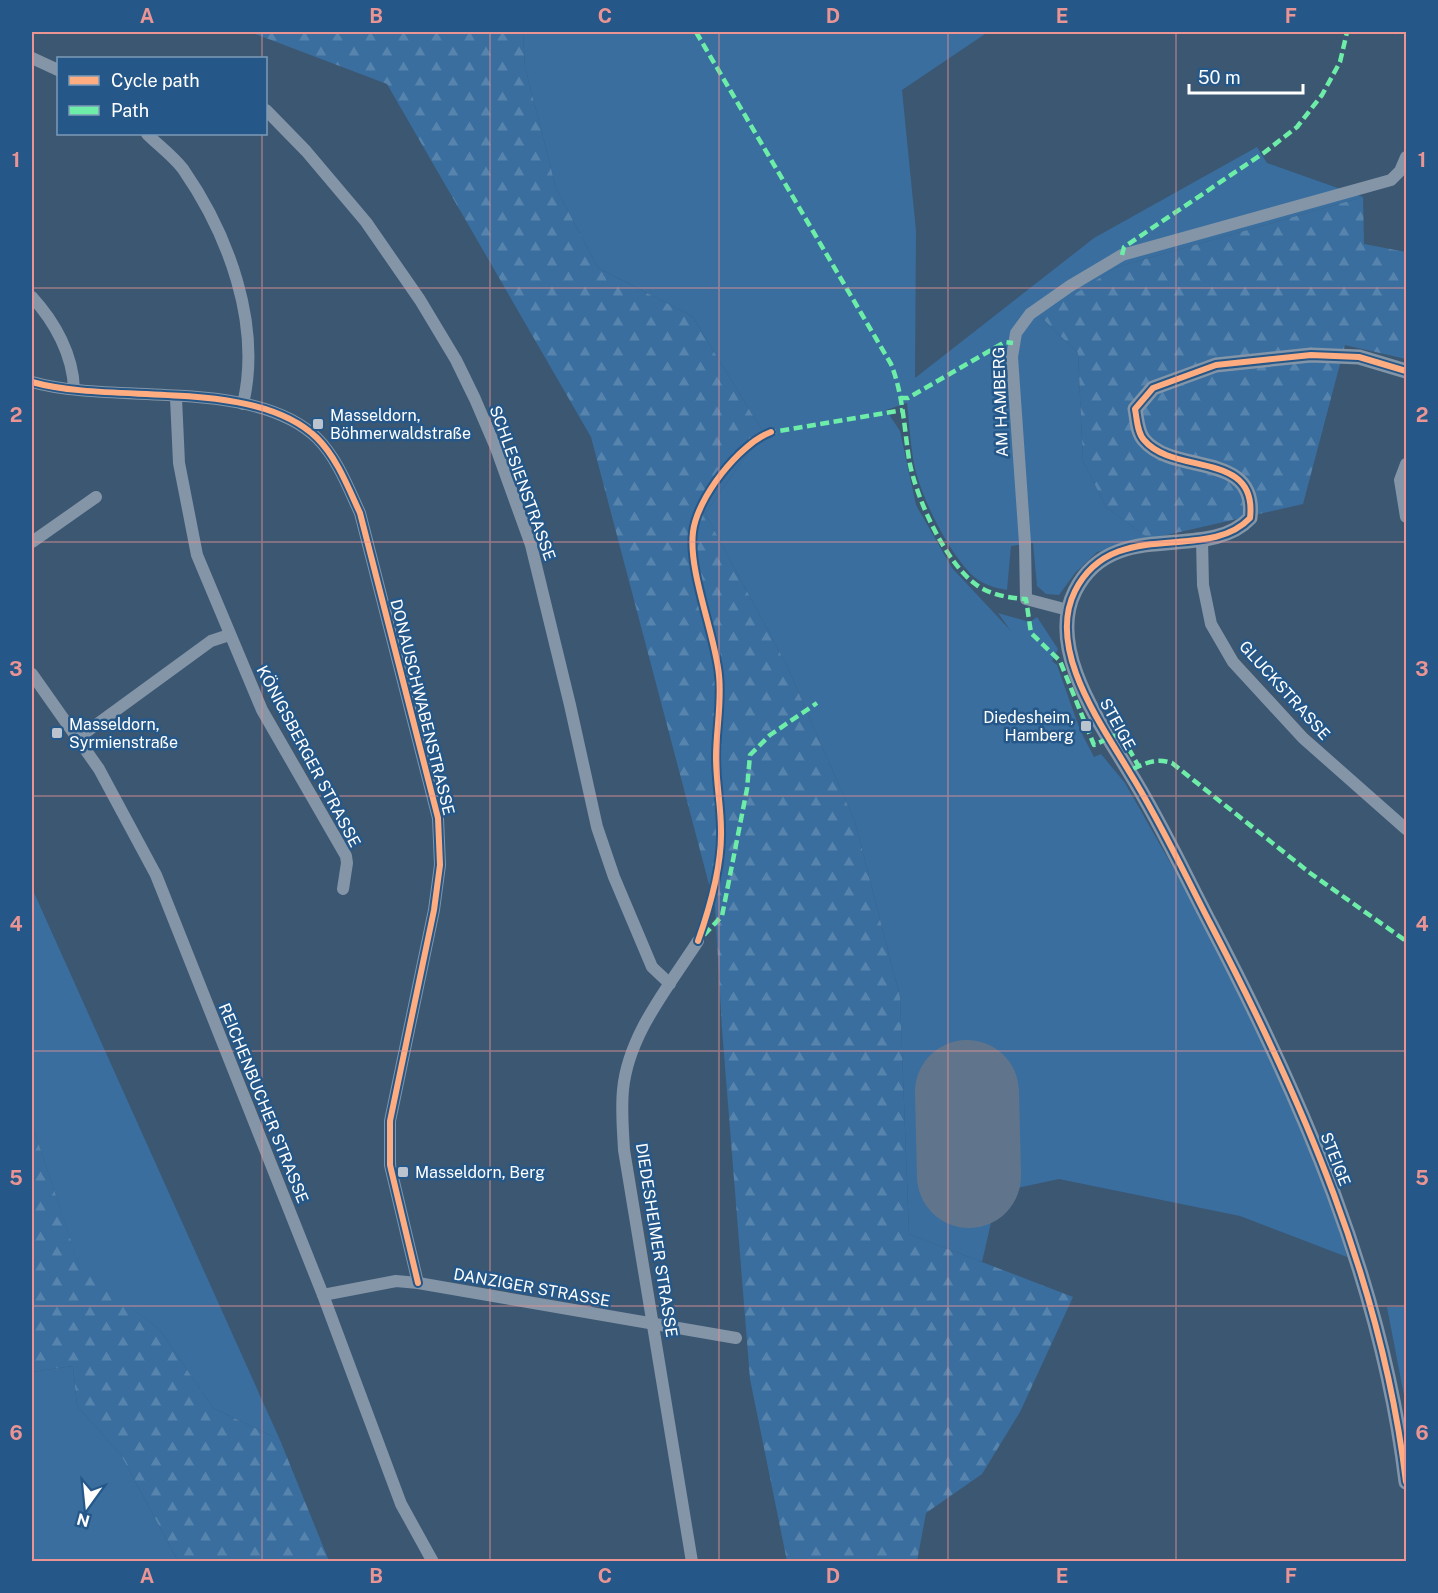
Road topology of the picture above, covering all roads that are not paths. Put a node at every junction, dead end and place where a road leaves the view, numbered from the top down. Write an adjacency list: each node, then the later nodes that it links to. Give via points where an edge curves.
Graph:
1 (32, 58): 2 (street)
2 (57, 70)
3 (267, 111): 25 (street, SCHLESIENSTRASSE, via 366,222 420,300 465,380 496,448 531,545 597,827 610,867 652,967)
4 (148, 135): 12 (street, via 182,168 220,232 237,279 246,330 247,387)
5 (1407, 157): 6 (street, AM HAMBERG)
6 (1403, 172): 18 (street, AM HAMBERG, via 1391,180 1122,255 1030,314 1016,333 1012,357 1026,599)
7 (32, 297): 10 (street, via 56,329 69,356)
8 (1407, 371): 16 (street, STEIGE, via 1359,357 1311,356 1216,365 1153,388 1135,409 1144,440 1157,450 1234,476 1246,486 1252,501 1250,518 1244,524 1225,536)
9 (32, 382): 10 (street, DONAUSCHWABENSTRASSE)
10 (74, 389): 11 (street, DONAUSCHWABENSTRASSE)
11 (176, 398): 12 (street, DONAUSCHWABENSTRASSE); 19 (street, KÖNIGSBERGER STRASSE, via 179,463 197,555)
12 (243, 404): 26 (street, DONAUSCHWABENSTRASSE, via 298,424 317,438 339,468 356,504 438,818 440,865 434,910 390,1121 390,1166)
13 (1407, 464): 15 (street, via 1400,480)
14 (96, 497): 17 (street)
15 (1407, 517)
16 (1202, 539): 18 (street, STEIGE, via 1127,549 1097,563 1076,588); 22 (street, GLUCKSTRASSE, via 1203,585 1211,624 1233,662 1303,738)
17 (32, 542)
18 (1068, 610): 30 (street, STEIGE, via 1068,650 1083,688 1266,1031 1318,1147 1359,1260 1390,1387)
19 (229, 635): 21 (street, via 211,641); 23 (street, KÖNIGSBERGER STRASSE, via 262,710 345,855)
20 (32, 674): 21 (street, REICHENBUCHER STRASSE)
21 (78, 738): 27 (street, REICHENBUCHER STRASSE, via 125,814 156,875)
22 (1407, 829)
23 (343, 889)
24 (698, 941): 25 (street, DIEDESHEIMER STRASSE)
25 (670, 984): 28 (street, DIEDESHEIMER STRASSE, via 639,1036 623,1088 624,1150)
26 (418, 1283): 27 (street, DANZIGER STRASSE, via 396,1281); 28 (street, DANZIGER STRASSE)
27 (323, 1295): 31 (street, REICHENBUCHER STRASSE, via 401,1504)
28 (654, 1324): 29 (street, DANZIGER STRASSE); 32 (street, DIEDESHEIMER STRASSE)
29 (736, 1338)
30 (1407, 1482)
31 (433, 1562)
32 (692, 1562)

